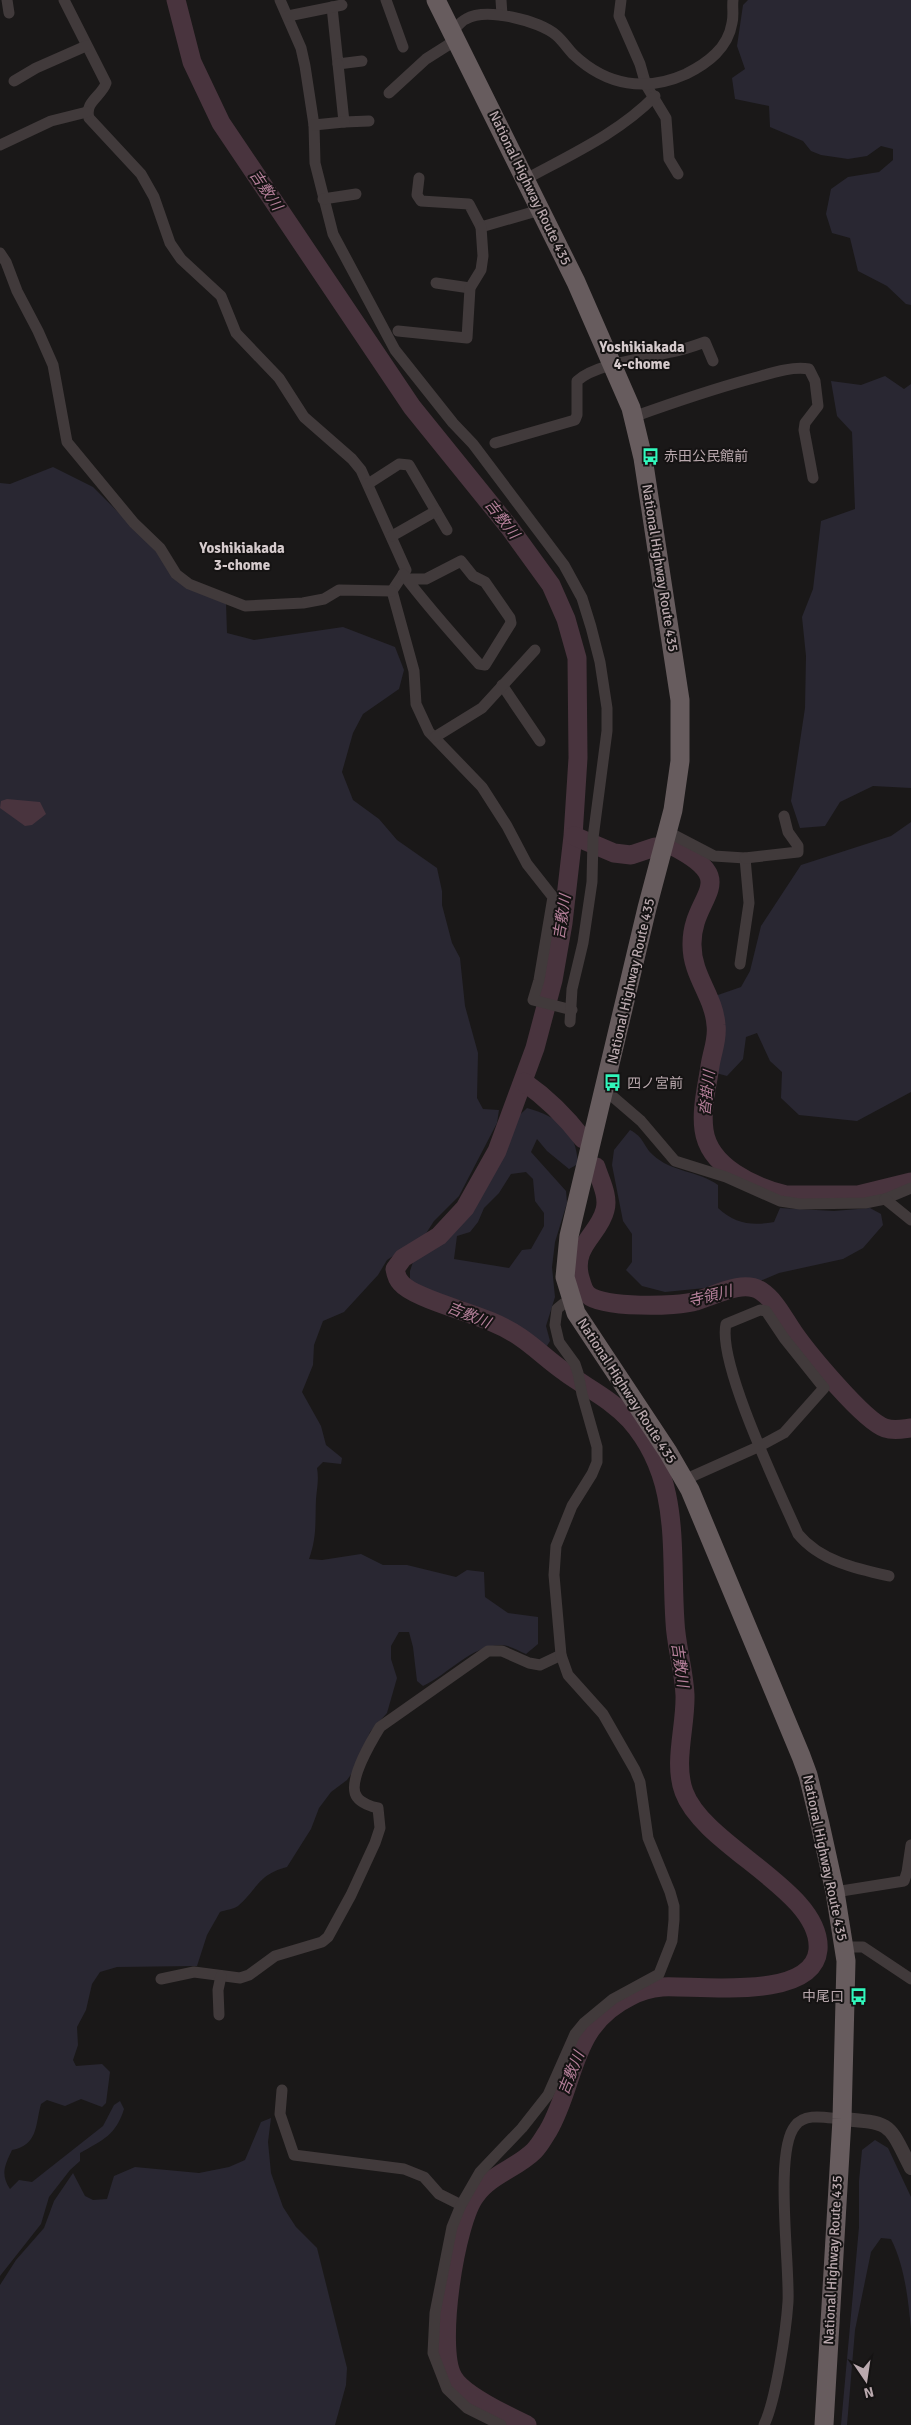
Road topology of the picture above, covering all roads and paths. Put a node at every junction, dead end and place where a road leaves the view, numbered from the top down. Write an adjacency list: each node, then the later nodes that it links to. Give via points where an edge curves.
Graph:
1 (7, 0): 9 (street)
2 (64, 0): 13 (street)
3 (280, 0): 11 (street)
4 (386, 0): 14 (street, via 392,33)
5 (436, 0): 12 (highway, National Highway Route 435)
6 (502, 0): 10 (street)
7 (621, 0): 18 (street, via 619,16)
8 (733, 0): 18 (street, via 730,34 712,58 673,80)
9 (9, 13)
10 (502, 15): 12 (street, via 466,18); 18 (street, via 556,35 593,70 627,84)
11 (288, 16): 16 (street, via 337,6); 24 (street, via 305,66)
12 (454, 36): 19 (street); 28 (highway, National Highway Route 435)
13 (86, 46): 17 (street); 21 (street, via 106,83)
14 (403, 47)
15 (362, 61): 16 (street)
16 (338, 64): 23 (street)
17 (14, 81)
18 (646, 84): 20 (street)
19 (388, 93)
20 (655, 96): 26 (street, via 666,118 670,158); 28 (street, via 608,133)
21 (87, 112): 25 (street, via 51,121); 42 (street, via 141,174 154,197 170,243 181,259 221,296 236,333 279,378 304,417 352,459)
22 (369, 121): 23 (street)
23 (344, 122): 24 (street)
24 (314, 126): 30 (street, via 315,164)
25 (0, 145)
26 (678, 174)
27 (418, 178): 32 (street, via 417,195 421,201 469,204)
28 (526, 180): 31 (highway, National Highway Route 435)
29 (356, 194): 30 (street)
30 (323, 199): 56 (street, via 333,234 395,350 453,424 473,444 558,557 582,598 600,662 607,708 602,781 593,838 592,882 583,943)
31 (540, 210): 32 (street); 38 (highway, National Highway Route 435)
32 (481, 227): 35 (street, via 477,264)
33 (0, 254): 47 (street, via 53,365 67,442 134,523 160,548 176,574 190,584 245,606 303,603 324,599 339,590)
34 (436, 283): 35 (street)
35 (470, 288): 36 (street, via 466,344 411,327)
36 (398, 331)
37 (713, 361): 38 (street, via 705,342)
38 (613, 366): 39 (highway, National Highway Route 435); 40 (street, via 577,381 575,420)
39 (633, 417): 41 (street, via 691,396 772,373 799,367 809,369 815,381 818,406 805,423 804,430); 53 (highway, National Highway Route 435, via 643,458 680,700 680,761)
40 (495, 443)
41 (813, 478)
42 (368, 484): 43 (street, via 399,464 409,465); 45 (street)
43 (436, 511): 44 (street); 45 (street)
44 (447, 530)
45 (392, 536): 46 (street, via 406,570)
46 (405, 577): 46 (street, via 480,664 485,665 511,623 485,582 473,576 461,562 426,579); 47 (street)
47 (392, 591): 50 (street, via 414,671 416,704)
48 (535, 650): 49 (street)
49 (502, 685): 50 (street, via 482,708); 51 (street)
50 (434, 737): 56 (street, via 482,787 527,864 553,896 533,1000)
51 (540, 741)
52 (784, 816): 54 (street, via 798,852)
53 (668, 832): 54 (street, via 714,856); 58 (highway, National Highway Route 435)
54 (745, 858): 55 (street, via 749,903)
55 (740, 964)
56 (567, 1009): 57 (street)
57 (570, 1022)
58 (604, 1090): 60 (street, via 641,1121 674,1161 684,1165 726,1177 780,1201 800,1204); 62 (highway, National Highway Route 435, via 569,1236 565,1277)
59 (911, 1188): 60 (street)
60 (885, 1199): 61 (street)
61 (911, 1220)
62 (571, 1301): 64 (highway, National Highway Route 435, via 587,1332); 66 (street, via 557,1309 555,1325 559,1342 578,1373 597,1447 597,1462 572,1506 554,1553)
63 (760, 1446): 63 (street, via 729,1364 725,1330 726,1324 760,1310 766,1311 824,1388 784,1433); 64 (street); 65 (street, via 798,1534 805,1543 845,1566)
64 (684, 1480): 68 (highway, National Highway Route 435, via 808,1775)
65 (889, 1576)
66 (561, 1655): 70 (street, via 540,1664 529,1663 502,1651 488,1652 380,1727 358,1770 354,1790 357,1798 378,1808 380,1828 351,1895 328,1937 322,1942 275,1956 249,1975 240,1978); 77 (street, via 568,1675 603,1714 640,1782 648,1838 674,1906 672,1941 659,1974 613,2000 579,2028 548,2095 480,2172)
67 (911, 1845): 68 (street, via 904,1881)
68 (835, 1892): 69 (highway, National Highway Route 435)
69 (845, 1946): 72 (street, via 863,1947); 75 (highway, National Highway Route 435)
70 (221, 1976): 71 (street, via 194,1972); 73 (street)
71 (161, 1979)
72 (911, 1979)
73 (219, 2015)
74 (282, 2090): 77 (street, via 280,2114 294,2155 404,2168 424,2177 439,2194)
75 (842, 2119): 76 (street, via 882,2123 892,2131); 79 (street, via 807,2118 797,2123 790,2135 784,2206 788,2302 775,2384); 80 (highway, National Highway Route 435)
76 (911, 2168)
77 (461, 2205): 78 (street, via 452,2227 435,2313 433,2353 447,2388 467,2408)
78 (501, 2425)
79 (764, 2425)
80 (824, 2425)

